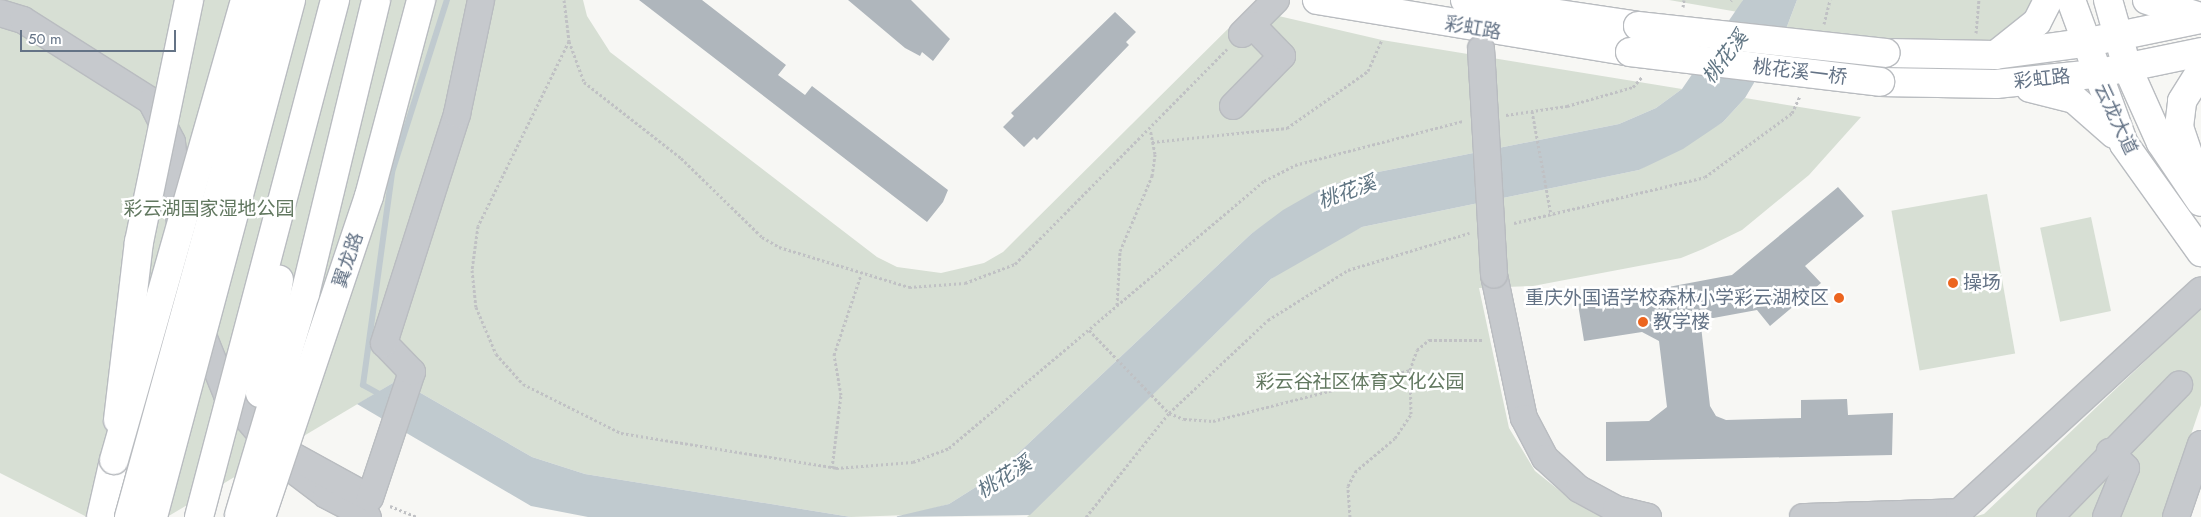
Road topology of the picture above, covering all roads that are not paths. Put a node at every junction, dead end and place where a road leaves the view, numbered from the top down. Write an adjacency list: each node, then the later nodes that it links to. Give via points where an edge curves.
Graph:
1 (190, 0): 44 (main road, bridge, via 139,242)
2 (245, 0): 44 (main road, bridge)
3 (272, 0): 48 (main road, bridge)
4 (291, 0): 49 (main road, bridge)
5 (335, 0): 34 (main road, bridge)
6 (376, 0): 46 (main road, bridge)
7 (421, 0): 46 (main road, 翼龙路, bridge, via 370,196)
8 (481, 0): 42 (street, via 457,114 384,343 412,372 370,498)
9 (1276, 0): 33 (street, via 1247,29 1282,56)
10 (1317, 0): 22 (main road, 彩虹路)
11 (1538, 0): 18 (main road)
12 (2048, 0): 24 (main road, via 2037,22)
13 (2071, 0): 23 (main road, 云龙大道)
14 (2108, 0): 21 (main road, 云龙大道)
15 (2146, 0): 19 (main road)
16 (1480, 1): 18 (main road, 彩虹路); 22 (street)
17 (0, 13): 42 (street, via 23,20 151,101 172,142 187,296 227,396)
18 (1567, 16): 20 (main road, 彩虹路)
19 (2201, 18): 21 (main road, 彩虹路)
20 (1638, 26): 27 (main road, 桃花溪一桥, bridge)
21 (2118, 36): 23 (main road, 彩虹路); 28 (main road, 云龙大道)
22 (1482, 40): 25 (main road, 彩虹路); 52 (street, bridge, via 1494,275 1524,418 1546,458 1579,489 1616,510)
23 (2084, 43): 24 (main road, 彩虹路); 30 (main road, 云龙大道)
24 (1985, 48): 27 (main road, 彩虹路)
25 (1630, 52): 31 (main road, 桃花溪一桥, bridge)
26 (2201, 52): 28 (main road, 彩虹路)
27 (1886, 53)
28 (2127, 67): 30 (main road, 彩虹路); 37 (main road, 云龙大道, via 2162,143)
29 (2201, 70): 36 (main road, via 2182,100 2179,127)
30 (2095, 74): 32 (main road, 彩虹路); 35 (main road, 云龙大道)
31 (1880, 82): 32 (main road, 彩虹路)
32 (1996, 84): 35 (main road, via 2074,99 2095,113)
33 (1232, 106)
34 (307, 118): 46 (main road, bridge); 50 (main road, bridge)
35 (2124, 144): 38 (main road, 云龙大道)
36 (2201, 192)
37 (2201, 202)
38 (2201, 252)
39 (2201, 290): 45 (street)
40 (2179, 385): 43 (street)
41 (2201, 444): 56 (street)
42 (271, 446): 51 (street, via 288,467 326,495)
43 (2110, 452): 54 (street); 55 (street, via 2126,468)
44 (114, 460): 47 (main road)
45 (1959, 515): 53 (street)
46 (250, 516)
47 (101, 517)
48 (128, 517)
49 (152, 517)
50 (199, 517)
51 (368, 517)
52 (1648, 517)
53 (1803, 517)
54 (2050, 517)
55 (2106, 517)
56 (2176, 517)

